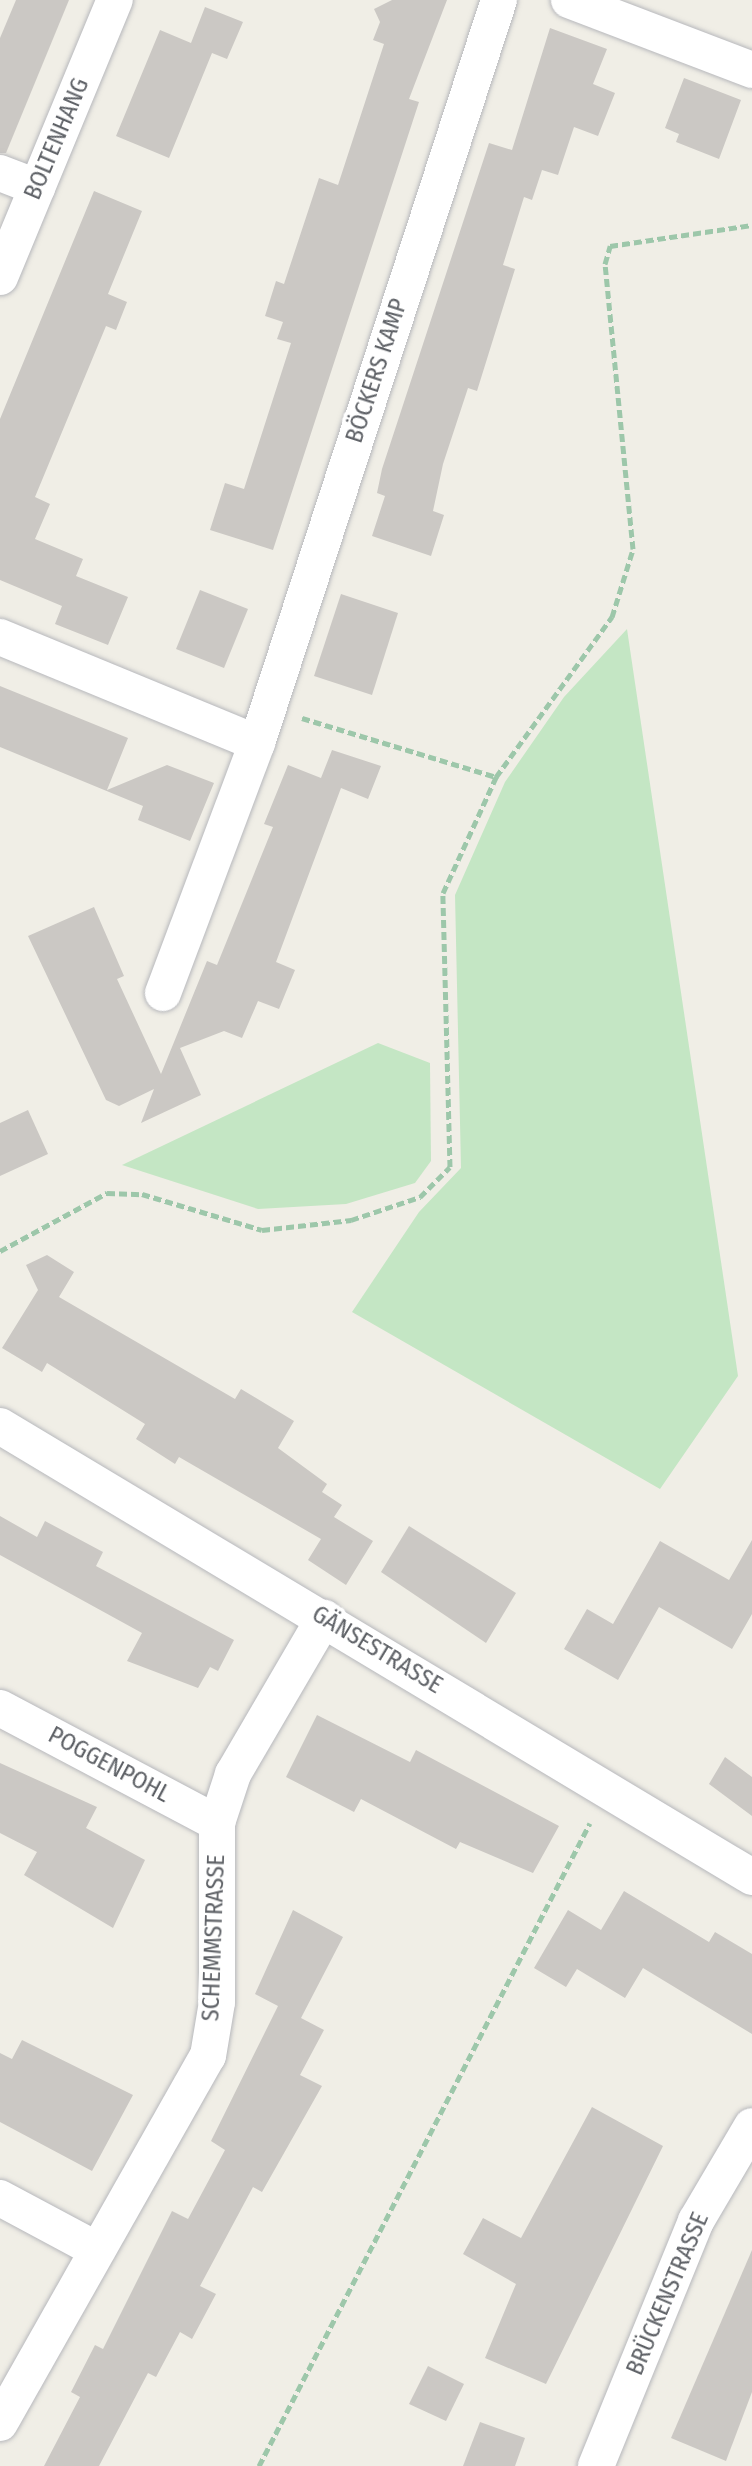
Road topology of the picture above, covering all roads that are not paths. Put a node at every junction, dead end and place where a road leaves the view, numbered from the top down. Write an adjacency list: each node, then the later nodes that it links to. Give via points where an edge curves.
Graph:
1 (115, 0): 6 (street, BOLTENHANG)
2 (499, 0): 9 (street, BÖCKERS KAMP)
3 (569, 0): 4 (street)
4 (752, 70)
5 (0, 173): 6 (street)
6 (37, 187): 7 (street, BOLTENHANG)
7 (0, 277)
8 (0, 637): 9 (street)
9 (257, 743): 10 (street, BÖCKERS KAMP)
10 (163, 993)
11 (0, 1426): 12 (street, GÄNSESTRASSE)
12 (324, 1618): 14 (street, SCHEMMSTRASSE, via 233,1774); 15 (street, GÄNSESTRASSE)
13 (0, 1708): 14 (street, POGGENPOHL)
14 (217, 1823): 18 (street, SCHEMMSTRASSE, via 217,2002 208,2056)
15 (752, 1877)
16 (752, 2126): 20 (street, BRÜCKENSTRASSE, via 696,2221)
17 (0, 2198): 18 (street)
18 (97, 2250): 19 (street, SCHEMMSTRASSE)
19 (0, 2423)
20 (596, 2466)

